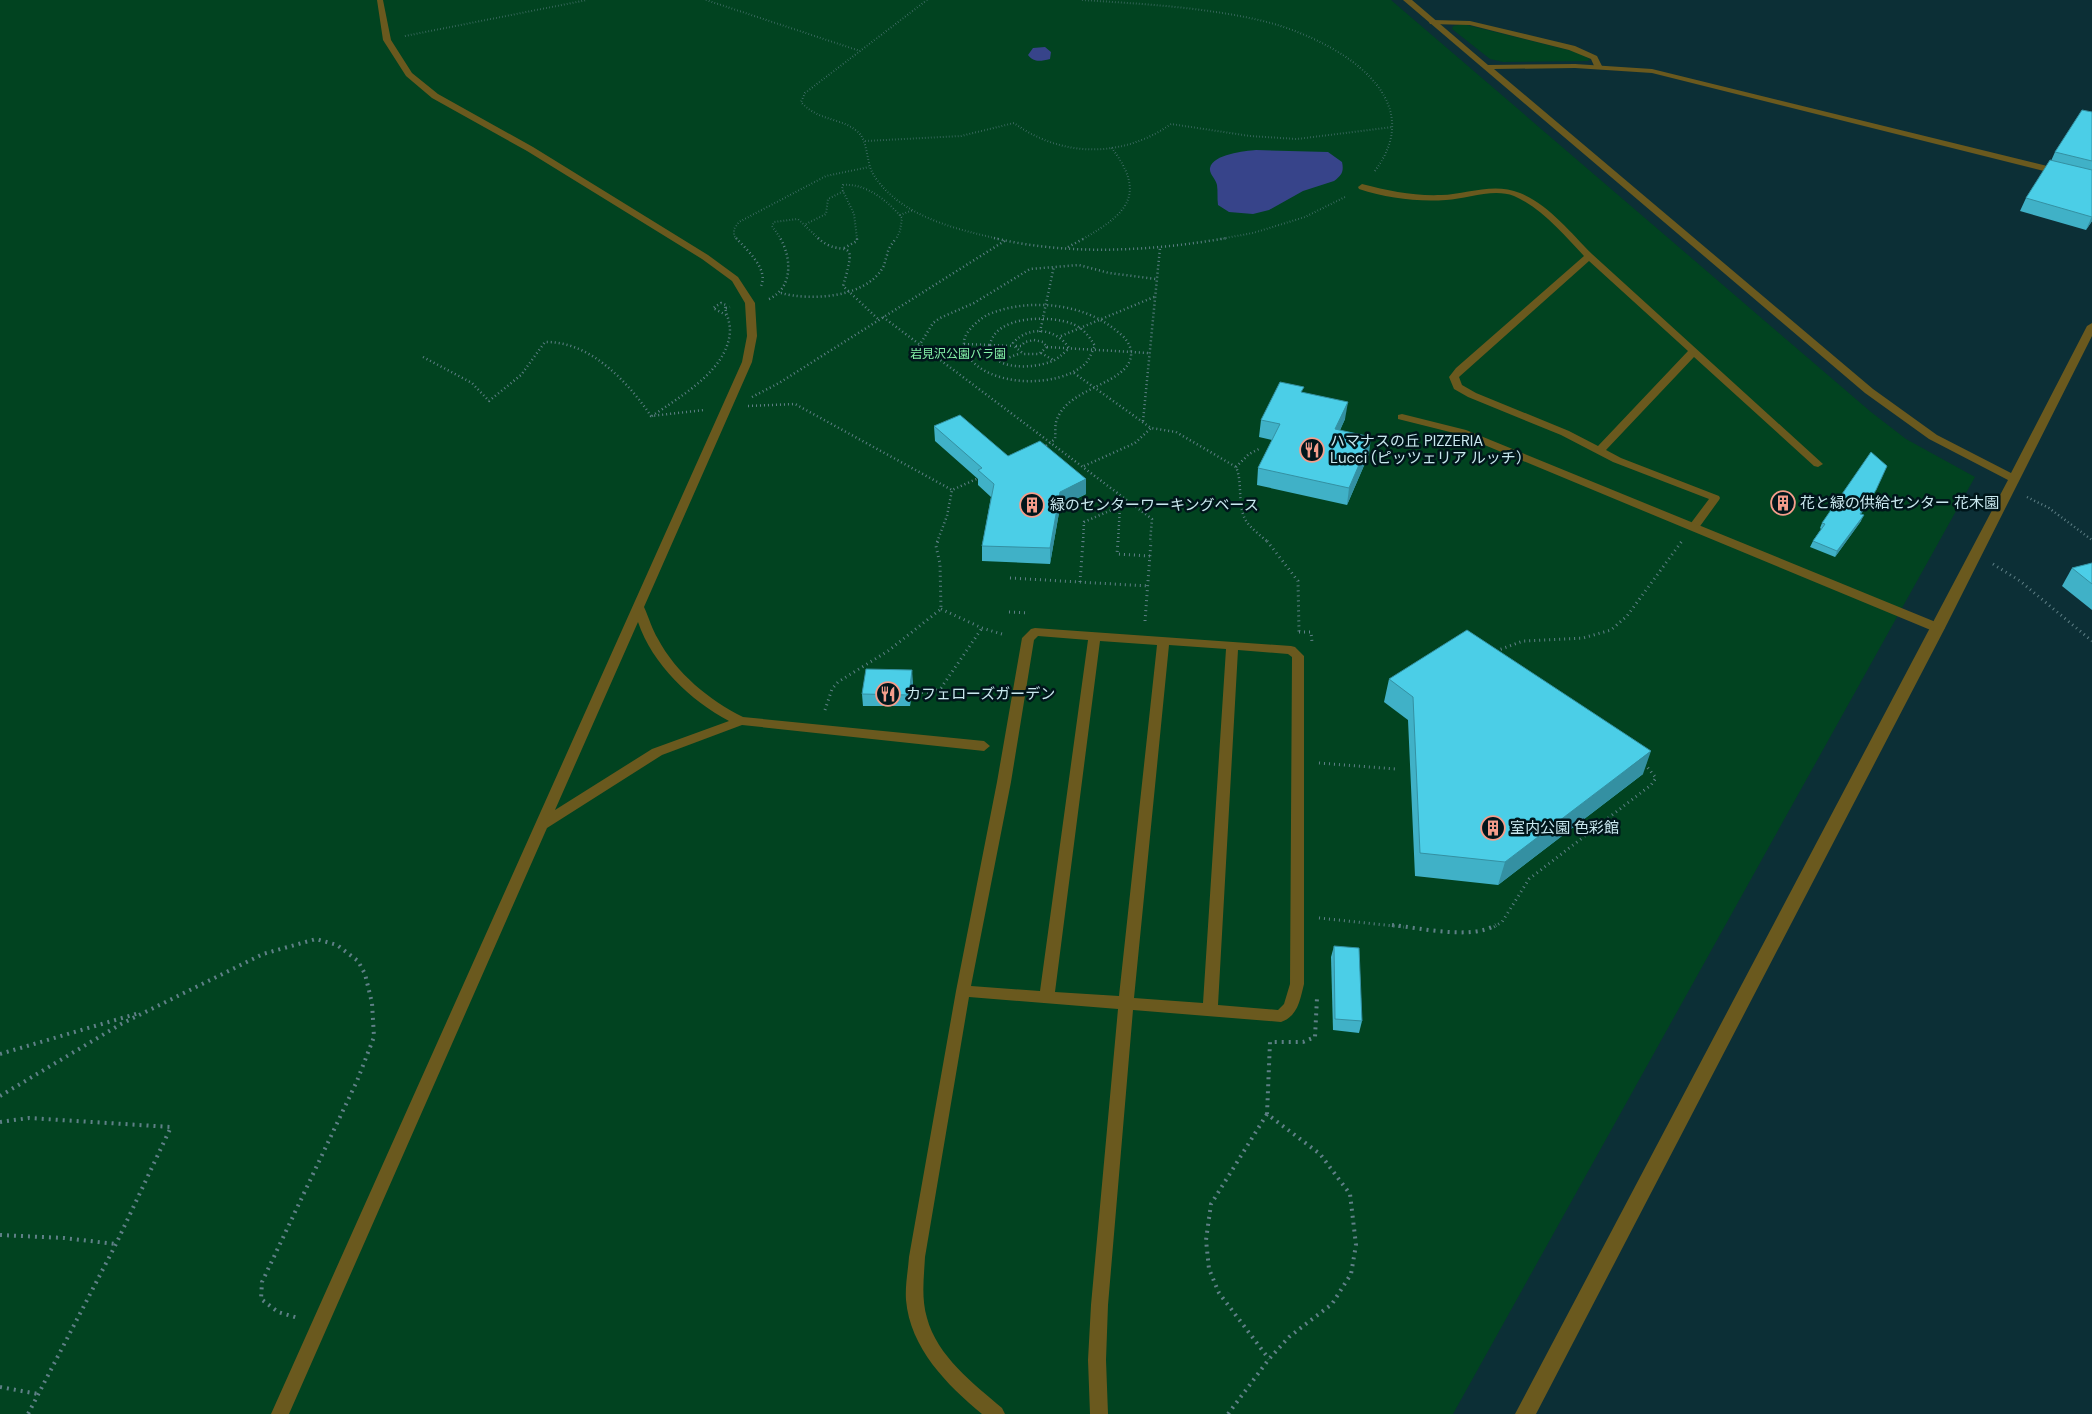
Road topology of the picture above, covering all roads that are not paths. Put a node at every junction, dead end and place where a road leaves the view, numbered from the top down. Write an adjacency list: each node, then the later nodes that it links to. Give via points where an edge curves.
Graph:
1 (380, 0): 16 (lane, via 387,40 409,74 435,96 530,149 705,257 735,279 749,301 751,347)
2 (1407, 0): 3 (street)
3 (1433, 22): 4 (lane, via 1470,23 1572,48 1594,58); 5 (street)
4 (1598, 66): 5 (street); 6 (street, via 1652,71 1684,78)
5 (1486, 67): 14 (street, via 1869,391 1932,437)
6 (2092, 180)
7 (1362, 187): 8 (lane, via 1409,198 1510,192 1525,199)
8 (1589, 256): 10 (lane); 12 (lane, via 1454,377 1458,387 1472,395 1565,432)
9 (2092, 326): 14 (street)
10 (1694, 351): 12 (lane); 13 (lane)
11 (1402, 417): 15 (street, via 1462,432)
12 (1600, 450): 15 (lane, via 1617,460 1714,498)
13 (1818, 464)
14 (2010, 483): 17 (street)
15 (1694, 527): 17 (street)
16 (639, 608): 21 (lane, via 644,627 696,695 722,713); 23 (lane)
17 (1938, 628): 31 (street)
18 (1094, 637): 19 (lane); 24 (lane, via 1035,632 1028,638 1004,782); 25 (lane)
19 (1163, 641): 20 (lane); 26 (lane)
20 (1232, 646): 27 (lane); 27 (lane, via 1291,650 1298,656 1297,984 1291,1007 1281,1016)
21 (741, 720): 22 (lane); 23 (lane, via 657,752)
22 (984, 746)
23 (543, 824): 28 (lane)
24 (962, 991): 25 (lane); 29 (lane, via 917,1257 915,1302 923,1332 943,1366)
25 (1047, 997): 26 (lane)
26 (1126, 1003): 27 (lane); 30 (lane, via 1107,1186 1098,1332)
27 (1210, 1010)
28 (280, 1414)
29 (996, 1414)
30 (1099, 1414)
31 (1525, 1414)

